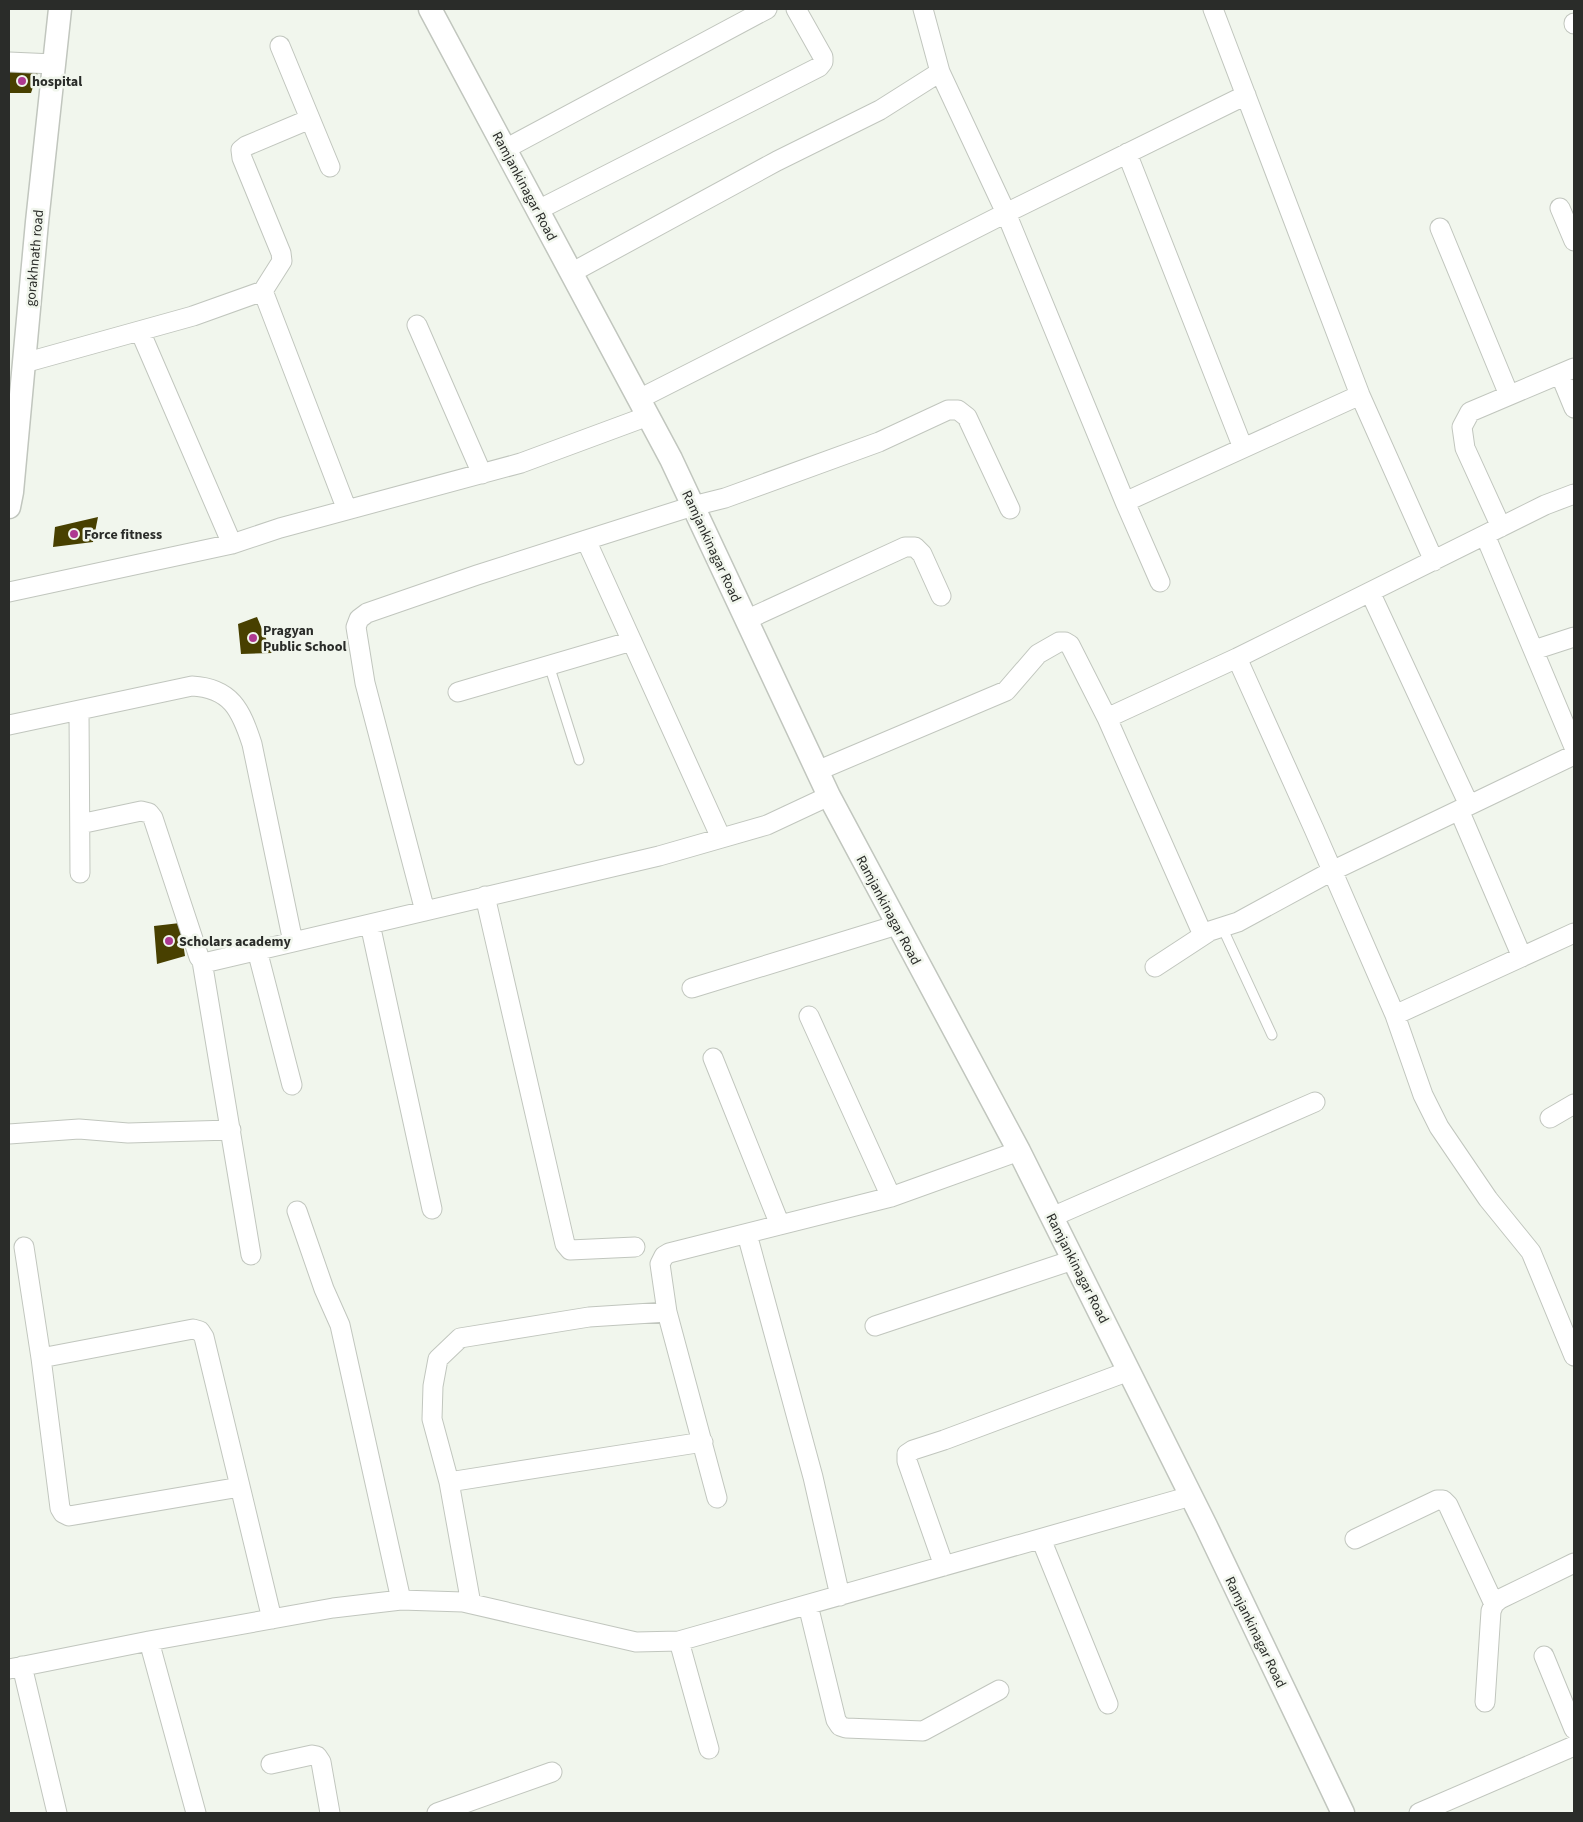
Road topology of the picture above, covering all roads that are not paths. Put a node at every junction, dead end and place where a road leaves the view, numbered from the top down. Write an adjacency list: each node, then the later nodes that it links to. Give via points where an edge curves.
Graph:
1 (60, 9): 9 (street, gorakhnath road)
2 (430, 9): 13 (street, Ramjankinagar Road)
3 (767, 9): 13 (street)
4 (796, 9): 17 (street, via 823,57 819,67)
5 (923, 9): 10 (street)
6 (1213, 9): 11 (street)
7 (280, 46): 12 (street)
8 (9, 62): 9 (street)
9 (54, 64): 26 (street, gorakhnath road)
10 (940, 72): 18 (street); 21 (street, via 880,110 777,161)
11 (1246, 95): 14 (street); 28 (street)
12 (310, 119): 15 (street); 22 (street, via 241,150 281,253 282,261)
13 (505, 149): 17 (street, Ramjankinagar Road)
14 (1127, 153): 18 (street); 31 (street)
15 (330, 168)
16 (1560, 208): 20 (street)
17 (538, 210): 21 (street, Ramjankinagar Road)
18 (1006, 213): 29 (street); 34 (street)
19 (1440, 228): 27 (street)
20 (1574, 241)
21 (571, 273): 29 (street, Ramjankinagar Road)
22 (263, 291): 24 (street); 38 (street)
23 (417, 324): 32 (street)
24 (140, 331): 26 (street); 41 (street)
25 (1567, 371): 27 (street); 30 (street)
26 (18, 372): 36 (street, gorakhnath road)
27 (1509, 395): 39 (street, via 1470,412 1462,427 1465,448)
28 (1360, 396): 31 (street); 42 (street)
29 (643, 407): 32 (street, via 521,463); 35 (street, Ramjankinagar Road)
30 (1574, 408)
31 (1243, 448): 34 (street)
32 (482, 474): 38 (street)
33 (1574, 494): 39 (street)
34 (1126, 502): 43 (street)
35 (693, 506): 37 (street, via 726,498 879,442 948,410 958,410 967,417); 40 (street); 47 (street, Ramjankinagar Road)
36 (9, 507)
37 (1010, 509)
38 (347, 510): 41 (street)
39 (1493, 531): 42 (street); 50 (street)
40 (586, 540): 49 (street); 68 (street, via 449,584 367,613 359,619 356,627 366,682)
41 (232, 544): 44 (street)
42 (1434, 561): 45 (street)
43 (1160, 582)
44 (9, 592)
45 (1370, 592): 51 (street); 62 (street)
46 (941, 596): 47 (street, via 922,554 915,547 905,547)
47 (746, 620): 60 (street, Ramjankinagar Road)
48 (1574, 637): 50 (street)
49 (632, 641): 52 (street); 64 (street)
50 (1534, 650): 57 (street)
51 (1237, 658): 55 (street); 65 (street)
52 (549, 665): 53 (street); 59 (lane)
53 (458, 692)
54 (80, 710): 56 (street); 63 (street); 74 (street, via 192,686 211,688 235,705 252,744)
55 (1107, 718): 60 (street, via 1070,645 1059,642 1038,654 1006,691); 73 (street)
56 (9, 725)
57 (1574, 747)
58 (1574, 755): 62 (street)
59 (580, 760)
60 (817, 771): 61 (street, Ramjankinagar Road)
61 (829, 796): 64 (street, via 767,825); 70 (street, Ramjankinagar Road)
62 (1464, 807): 65 (street); 76 (street)
63 (80, 824): 66 (street); 77 (street, via 141,811 149,813)
64 (721, 838): 67 (street, via 660,856)
65 (1332, 870): 71 (street, via 1238,922); 80 (street)
66 (80, 873)
67 (485, 896): 68 (street); 98 (street, via 565,1244 570,1250)
68 (425, 911): 69 (street)
69 (370, 924): 74 (street); 92 (street)
70 (897, 925): 79 (street); 90 (street, Ramjankinagar Road)
71 (1222, 927): 73 (street); 82 (lane)
72 (1574, 933): 76 (street)
73 (1202, 935): 78 (street)
74 (293, 942): 75 (street)
75 (257, 950): 77 (street); 84 (street)
76 (1522, 957): 80 (street)
77 (202, 961): 88 (street)
78 (1155, 967)
79 (692, 988)
80 (1395, 1015): 103 (street, via 1423,1095 1439,1128 1488,1200 1532,1252)
81 (809, 1016): 91 (street)
82 (1272, 1034)
83 (713, 1058): 95 (street)
84 (292, 1085)
85 (1315, 1102): 94 (street)
86 (1574, 1104): 87 (street)
87 (1550, 1118)
88 (231, 1130): 89 (street, via 128,1133 79,1129); 99 (street)
89 (9, 1134)
90 (1019, 1151): 91 (street); 94 (street, Ramjankinagar Road)
91 (891, 1197): 95 (street)
92 (432, 1209)
93 (297, 1211): 116 (street, via 340,1325)
94 (1052, 1217): 100 (street, Ramjankinagar Road)
95 (780, 1225): 96 (street)
96 (747, 1234): 101 (street, via 664,1256 660,1264); 115 (street, via 814,1477)
97 (24, 1247): 104 (street)
98 (635, 1247)
99 (251, 1254)
100 (1073, 1260): 102 (street); 105 (street, Ramjankinagar Road)
101 (667, 1312): 106 (street); 107 (street, via 589,1317 460,1338 438,1359 433,1386 432,1419)
102 (876, 1326)
103 (1574, 1356)
104 (41, 1358): 108 (street, via 193,1329 200,1332 204,1337); 108 (street, via 63,1513 69,1516)
105 (1129, 1371): 109 (street, Ramjankinagar Road); 114 (street, via 908,1454 907,1461)
106 (702, 1442): 107 (street); 110 (street)
107 (449, 1482): 117 (street)
108 (240, 1487): 120 (street)
109 (1191, 1496): 111 (street); 137 (street, Ramjankinagar Road)
110 (717, 1498)
111 (1041, 1539): 114 (street); 127 (street)
112 (1354, 1539): 118 (street, via 1443,1500)
113 (1574, 1563): 118 (street)
114 (944, 1566): 115 (street)
115 (840, 1596): 119 (street)
116 (401, 1600): 117 (street); 120 (street)
117 (471, 1604): 122 (street, via 636,1642)
118 (1494, 1604): 126 (street)
119 (808, 1605): 122 (street); 125 (street, via 840,1726 923,1731)
120 (272, 1619): 121 (street)
121 (149, 1641): 124 (street); 134 (street)
122 (680, 1641): 130 (street)
123 (1544, 1656): 128 (street)
124 (15, 1668): 133 (street)
125 (999, 1690)
126 (1484, 1702)
127 (1108, 1704)
128 (1574, 1729)
129 (1574, 1746): 138 (street)
130 (709, 1749)
131 (271, 1764): 135 (street, via 317,1756 321,1762)
132 (552, 1772): 136 (street)
133 (58, 1813)
134 (196, 1813)
135 (330, 1813)
136 (437, 1813)
137 (1343, 1813)
138 (1419, 1813)

